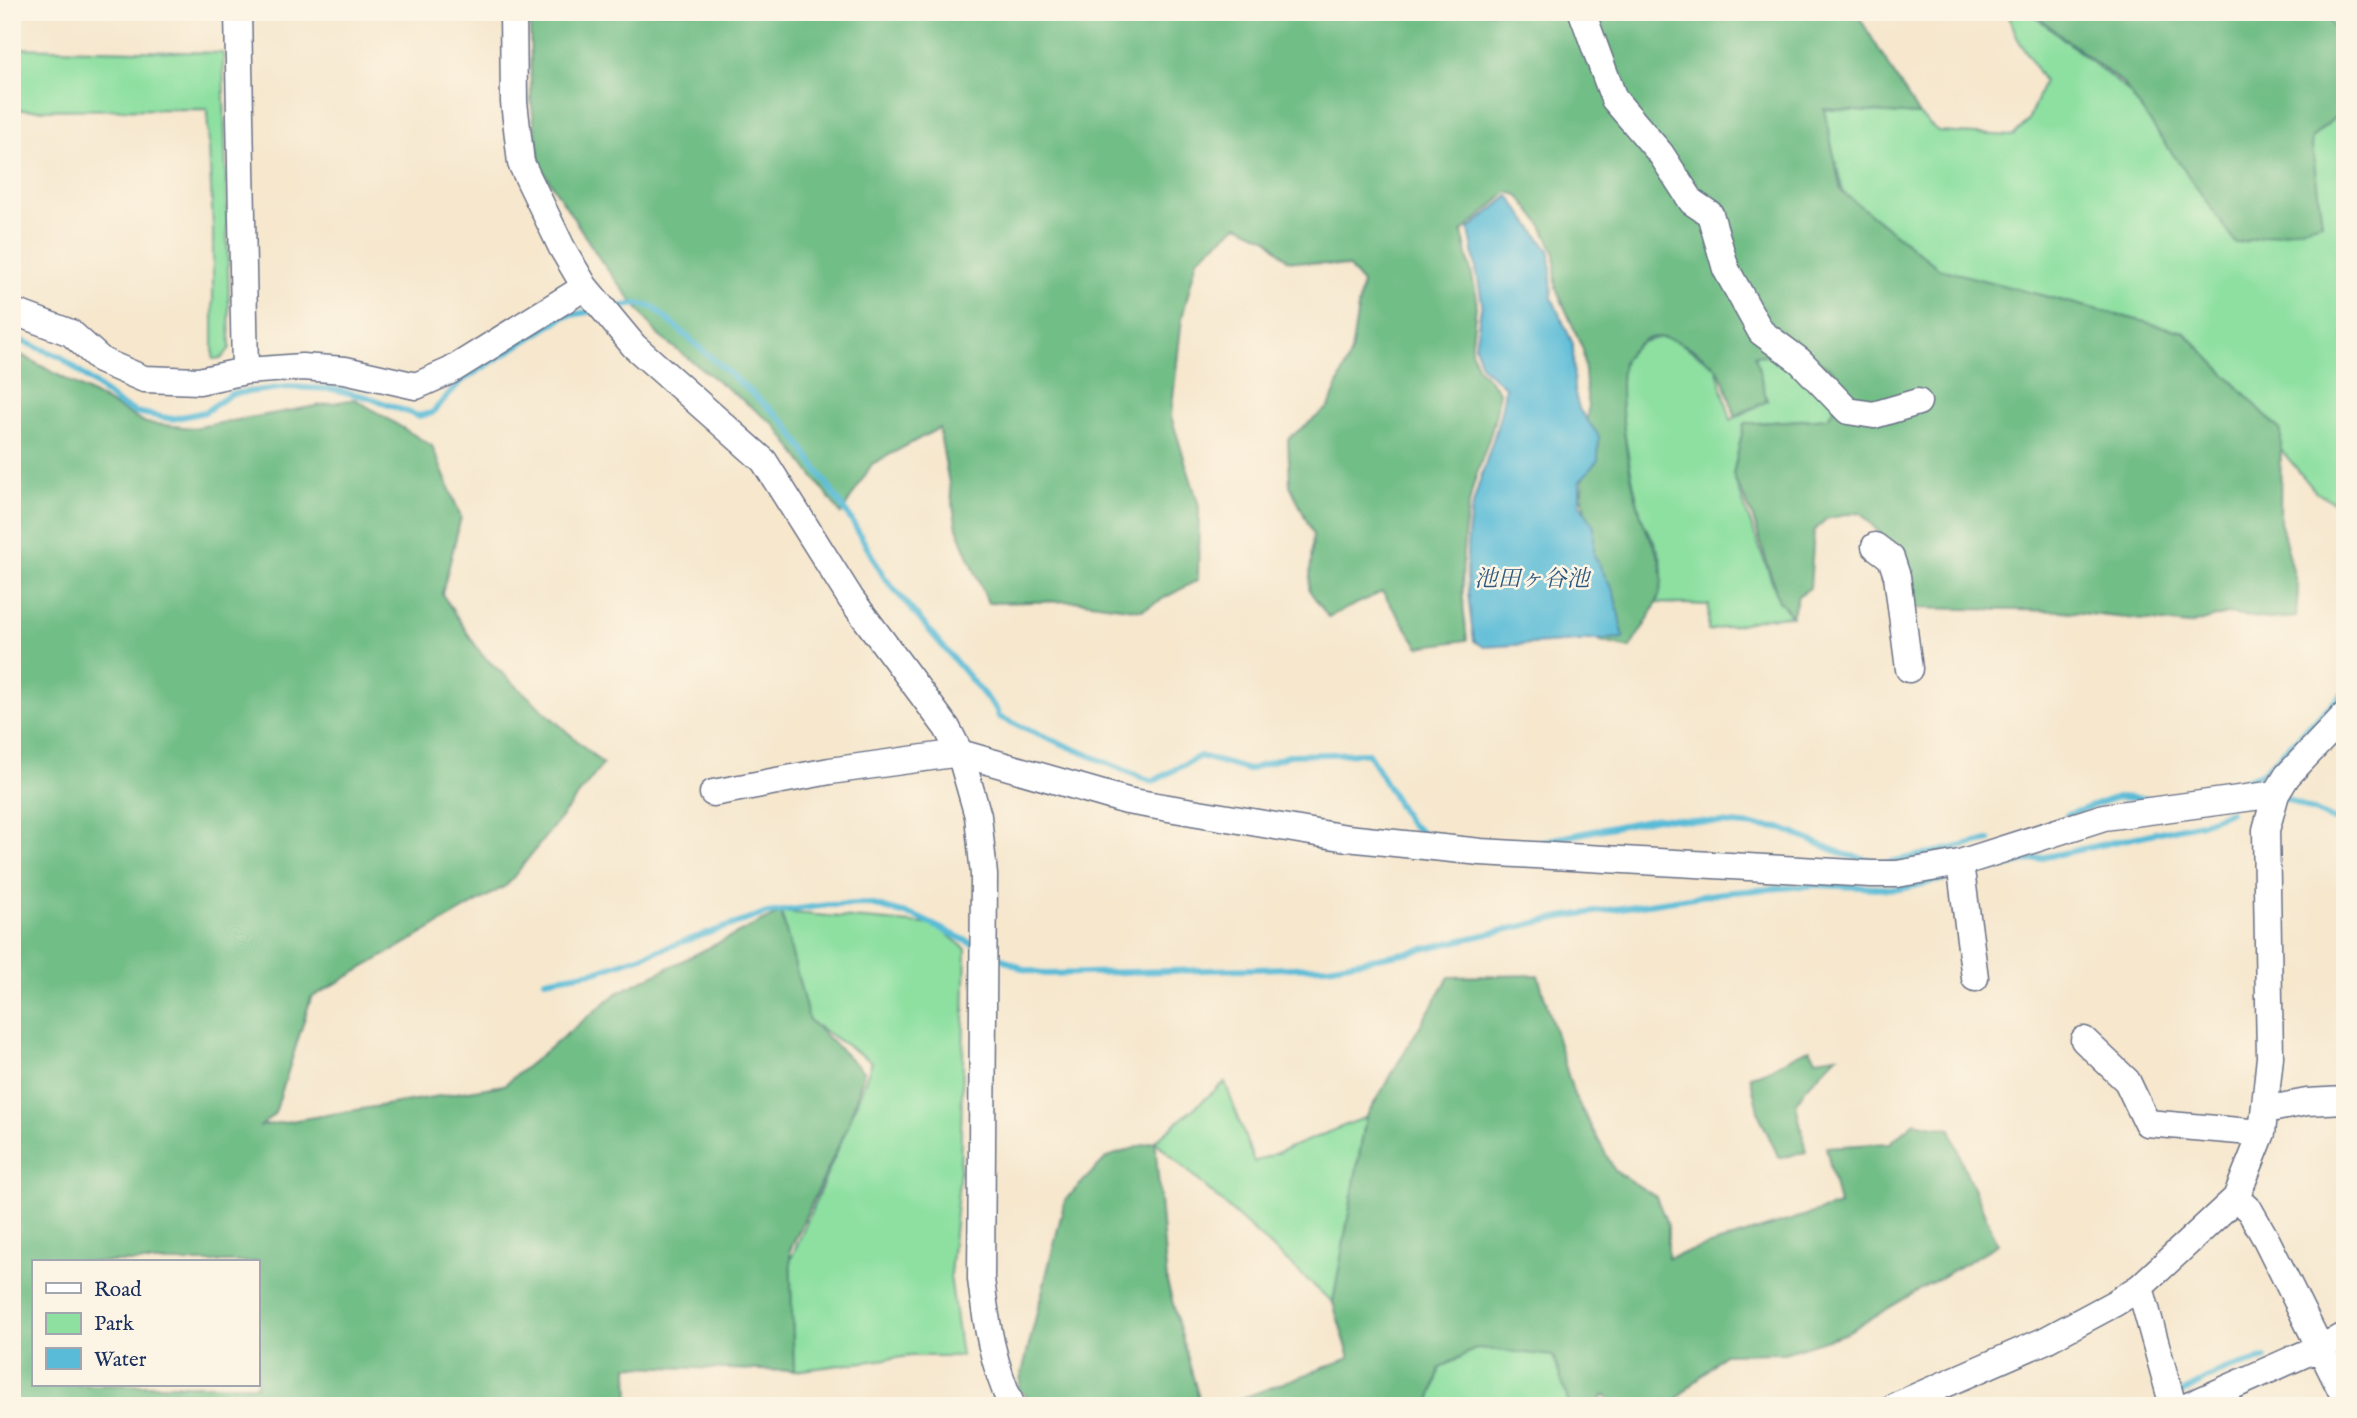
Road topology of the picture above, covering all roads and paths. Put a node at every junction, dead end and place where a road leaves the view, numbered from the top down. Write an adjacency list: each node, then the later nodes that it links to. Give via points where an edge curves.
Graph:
1 (238, 12): 6 (street)
2 (513, 12): 4 (street, via 514,102 521,163)
3 (1582, 12): 7 (street, via 1614,99 1661,154 1692,202 1710,214 1726,269 1755,326 1800,361 1848,411 1874,415)
4 (585, 287): 6 (street, via 450,371 416,386 345,370); 11 (street, via 634,346 764,461 851,599 947,728)
5 (12, 311): 6 (street, via 71,333 102,361 144,379 199,381)
6 (245, 371)
7 (1918, 402)
8 (1875, 546): 9 (street, via 1891,558 1897,576)
9 (1909, 669)
10 (2345, 715): 13 (street, via 2287,776)
11 (960, 753): 12 (street); 14 (street, via 1127,801 1347,838 1481,852 1871,874); 24 (street, via 978,816 984,875 981,1279 986,1325 999,1377)
12 (713, 793)
13 (2276, 794): 14 (street, via 2104,817); 18 (street, via 2265,841 2270,1057)
14 (1960, 863): 15 (street)
15 (1975, 978)
16 (2084, 1040): 18 (street, via 2127,1081 2147,1123)
17 (2345, 1100): 18 (street, via 2307,1102)
18 (2263, 1122): 19 (street)
19 (2236, 1198): 20 (street); 22 (street, via 2250,1211)
20 (2140, 1287): 25 (street, via 2044,1341); 26 (street)
21 (2345, 1336): 22 (street)
22 (2320, 1347): 23 (street); 27 (street)
23 (2345, 1398)
24 (1012, 1406)
25 (1895, 1406)
26 (2173, 1406)
27 (2188, 1406)

